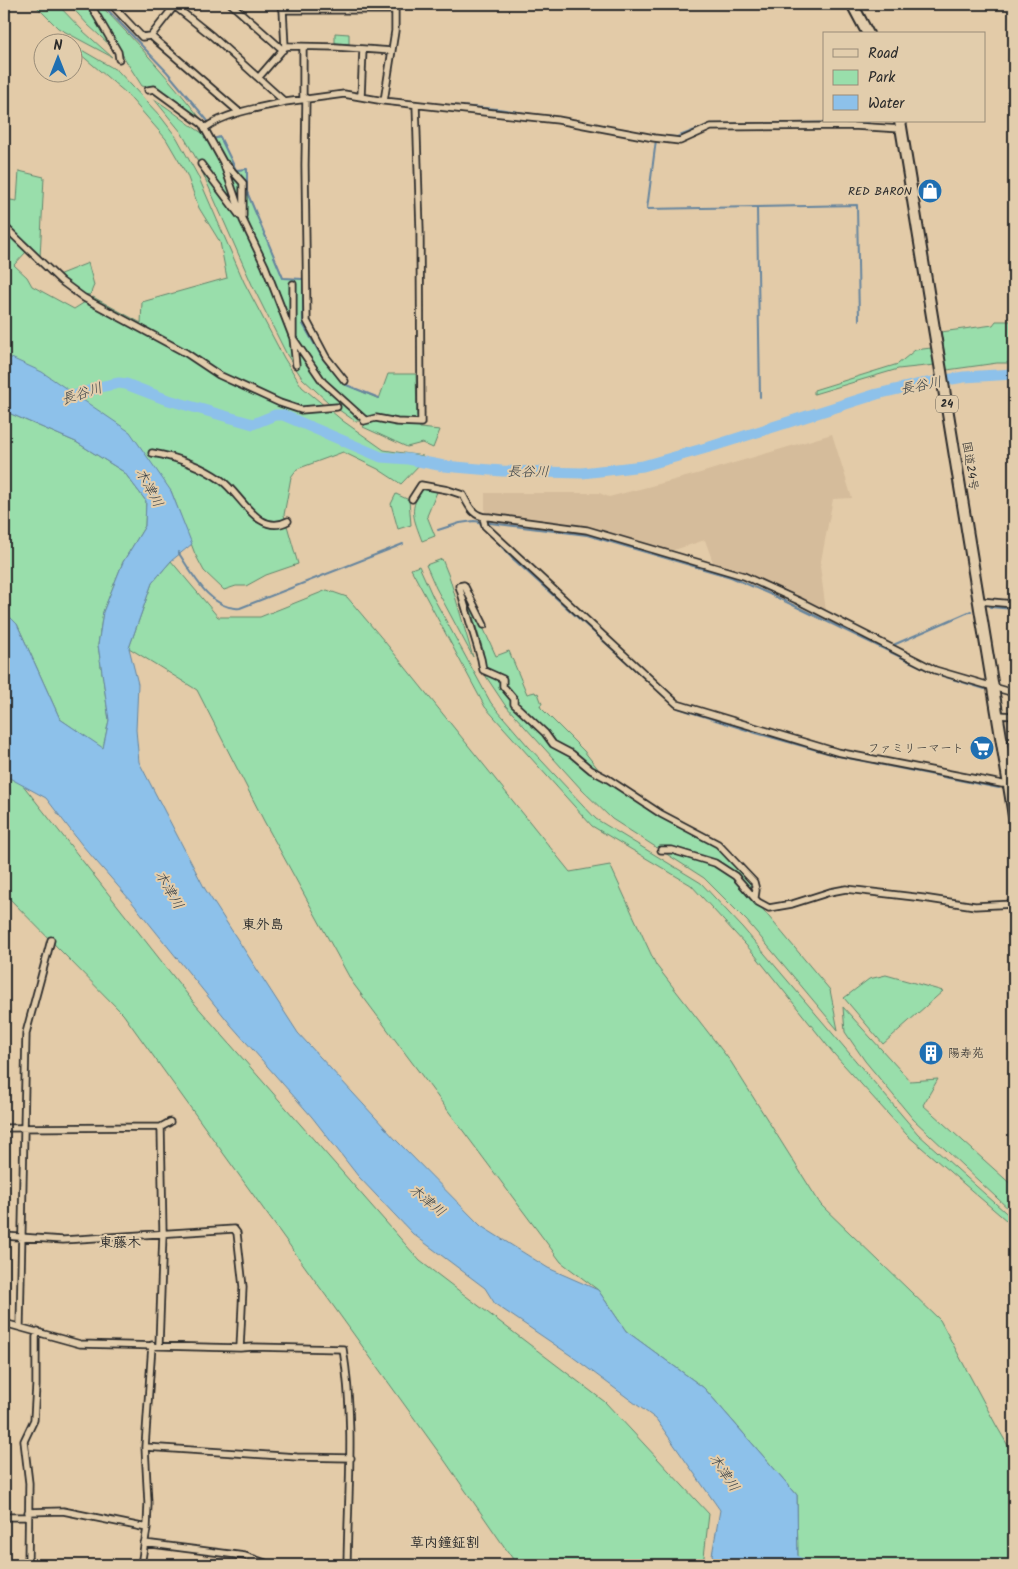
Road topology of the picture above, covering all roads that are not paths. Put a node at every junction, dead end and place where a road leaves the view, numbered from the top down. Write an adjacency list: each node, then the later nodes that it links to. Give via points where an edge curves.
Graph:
1 (90, 4): 17 (street)
2 (111, 4): 12 (street, via 142,37)
3 (174, 4): 12 (street); 18 (street)
4 (279, 4): 10 (street)
5 (852, 4): 11 (highway)
6 (234, 5): 14 (street)
7 (311, 7): 8 (street); 10 (street)
8 (345, 7): 9 (street)
9 (395, 7): 16 (street)
10 (284, 10): 14 (street)
11 (867, 32)
12 (151, 36): 25 (street)
13 (303, 47): 14 (street); 15 (street); 21 (street)
14 (284, 48): 18 (street)
15 (363, 49): 16 (street); 20 (street)
16 (392, 51): 22 (street)
17 (119, 59)
18 (259, 77): 23 (street)
19 (148, 90): 27 (street, via 154,89)
20 (362, 97): 21 (street, via 344,94); 22 (street)
21 (304, 98): 23 (street); 35 (street, via 307,321 326,356)
22 (384, 101): 24 (street)
23 (285, 102): 25 (street)
24 (416, 105): 26 (street, via 558,120 680,141 711,128); 33 (street, via 421,423 376,418 364,421 324,382)
25 (239, 112): 27 (street)
26 (901, 125): 41 (highway, 国道24号 / 24)
27 (204, 128): 28 (street)
28 (224, 162): 30 (street); 30 (street, via 243,183)
29 (200, 164): 30 (street)
30 (243, 220): 33 (street)
31 (4, 226): 36 (street, via 61,281 84,298 186,353 219,375 301,410)
32 (293, 284): 33 (street)
33 (293, 338): 34 (street)
34 (296, 365)
35 (345, 381)
36 (337, 407)
37 (152, 453): 40 (street, via 180,460 222,481 264,523 280,526)
38 (412, 499): 39 (street, via 421,486 448,490 463,495 471,511)
39 (483, 517): 44 (street, via 587,530 744,576 935,670); 48 (street, via 485,526 678,704 837,752)
40 (288, 521)
41 (980, 601): 42 (street); 44 (highway, 国道24号 / 24)
42 (1014, 604)
43 (484, 625): 51 (street, via 464,585 459,586 483,670 503,679 503,686 524,715 553,744 591,770 661,814 718,844 754,882)
44 (994, 687): 45 (street); 46 (highway, 国道24号 / 24)
45 (1014, 693)
46 (998, 715): 47 (street); 48 (highway, 国道24号 / 24)
47 (1014, 716)
48 (1012, 784): 49 (highway, 国道24号 / 24)
49 (1014, 816)
50 (661, 850): 51 (street, via 672,850 715,863 736,876)
51 (755, 897): 52 (street, via 769,908 846,889 975,906)
52 (1014, 904)
53 (51, 940): 57 (street, via 26,1033)
54 (170, 1122): 55 (street)
55 (161, 1127): 57 (street); 58 (street)
56 (4, 1128): 57 (street)
57 (24, 1128): 60 (street)
58 (163, 1234): 60 (street, via 63,1240); 64 (street); 65 (street, via 234,1229 237,1233 243,1287)
59 (4, 1236): 60 (street)
60 (22, 1237): 62 (street)
61 (4, 1323): 62 (street)
62 (20, 1326): 63 (street)
63 (38, 1331): 64 (street, via 80,1344); 68 (street, via 34,1420 24,1442)
64 (156, 1345): 65 (street); 66 (street)
65 (240, 1348): 67 (street, via 343,1349 349,1389)
66 (145, 1447): 67 (street); 70 (street)
67 (351, 1458): 75 (street)
68 (28, 1514): 69 (street); 70 (street, via 63,1511); 72 (street)
69 (4, 1517)
70 (147, 1528): 71 (street)
71 (144, 1543): 73 (street); 74 (street, via 245,1556)
72 (28, 1565)
73 (141, 1565)
74 (271, 1565)
75 (348, 1565)

